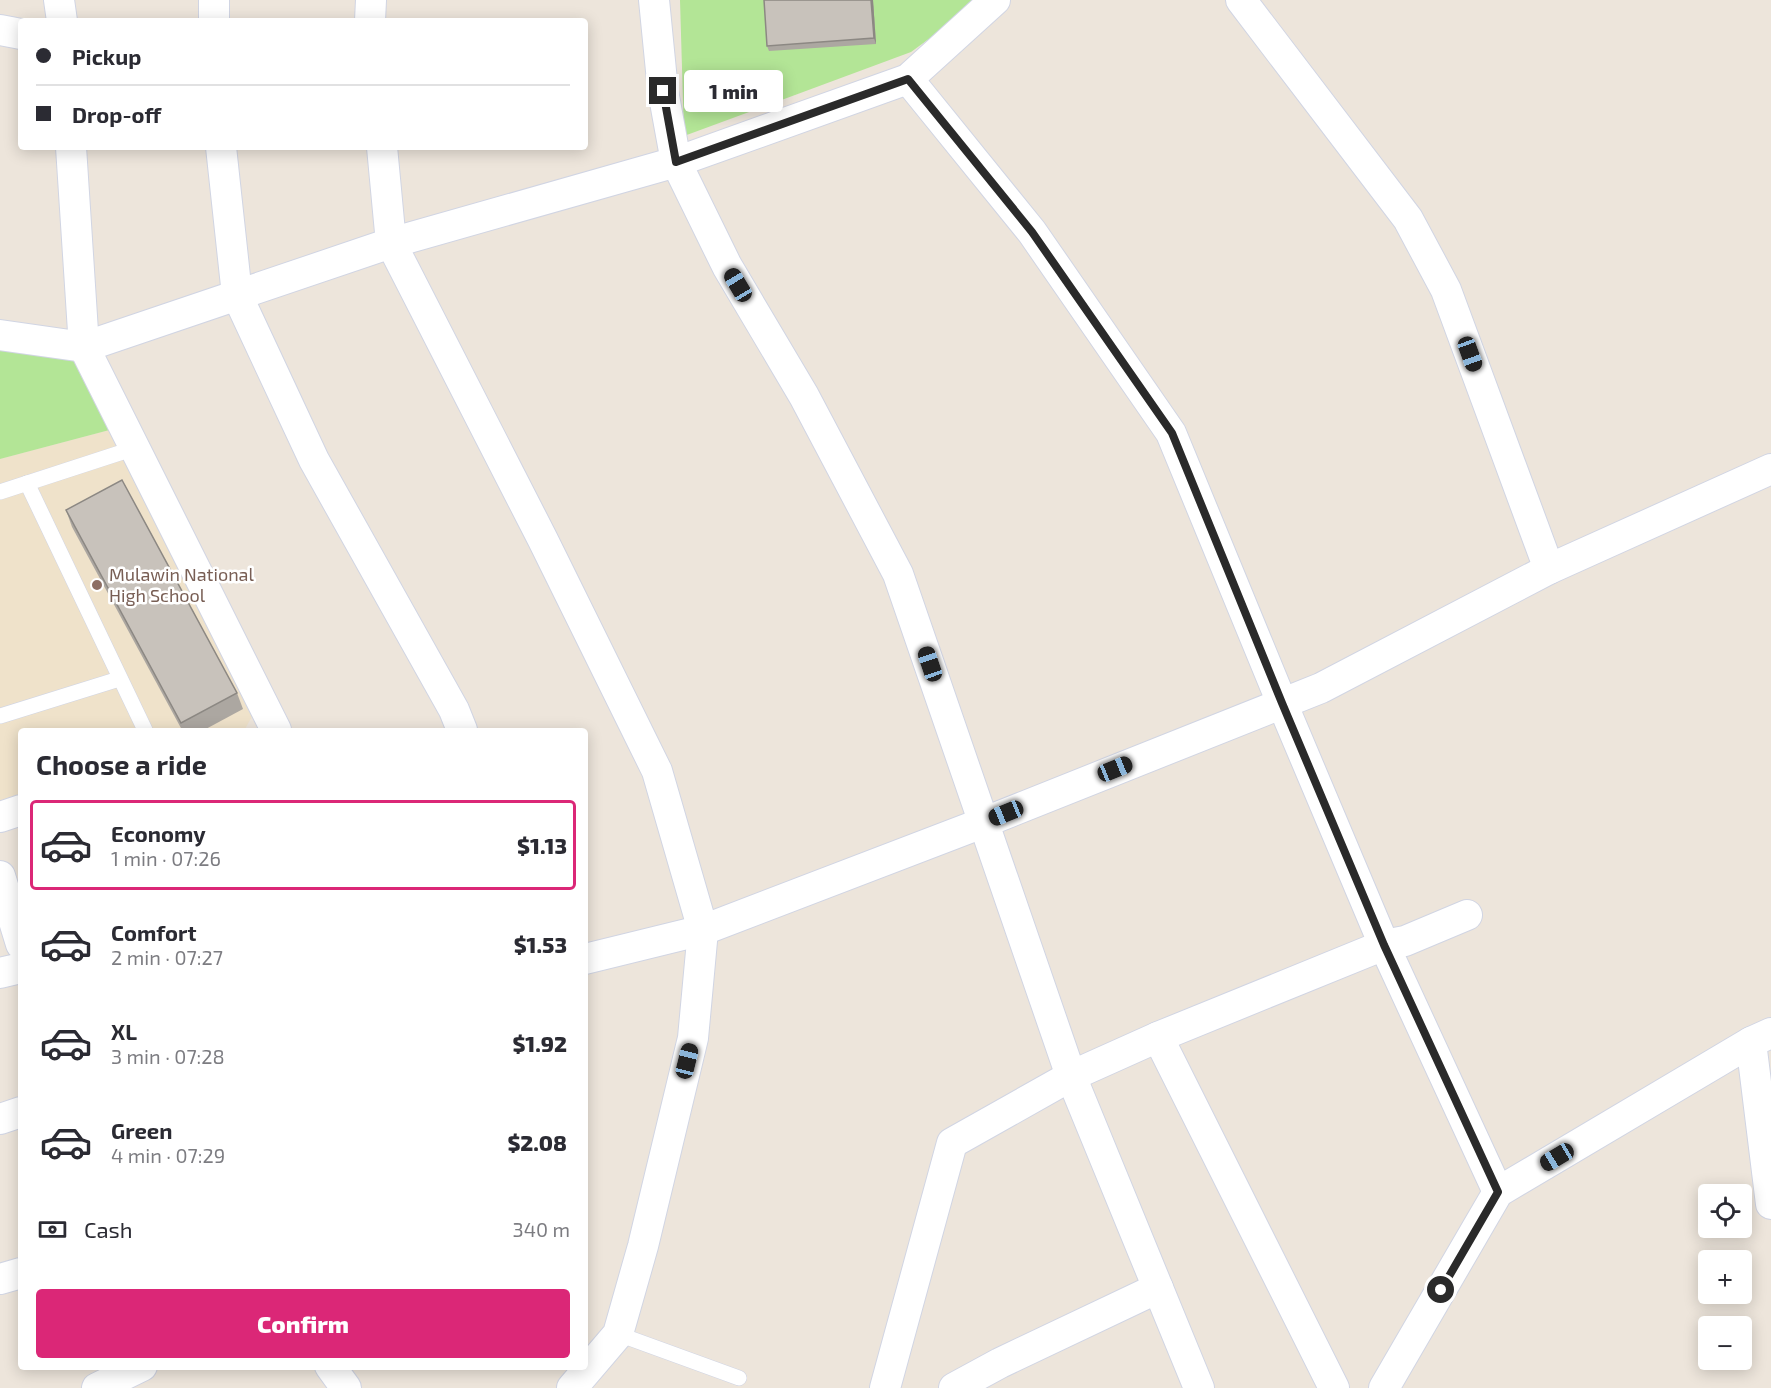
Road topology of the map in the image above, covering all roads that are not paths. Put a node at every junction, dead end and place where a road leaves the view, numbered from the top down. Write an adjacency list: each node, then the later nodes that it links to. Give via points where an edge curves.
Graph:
1 (59, 0): 7 (street)
2 (214, 0): 8 (street)
3 (371, 0): 9 (street)
4 (654, 0): 16 (street, via 663,91)
5 (995, 0): 12 (street)
6 (1241, 0): 25 (street, via 1408,219 1450,301)
7 (62, 18)
8 (214, 18)
9 (370, 18)
10 (0, 30): 11 (street)
11 (18, 33)
12 (908, 79): 16 (street); 27 (street, via 1032,232 1172,433)
13 (71, 150): 20 (street)
14 (221, 150): 18 (street)
15 (382, 150): 17 (street)
16 (676, 162): 17 (street); 34 (street, via 727,266 804,396 898,574)
17 (391, 243): 18 (street); 37 (street, via 657,771)
18 (237, 295): 20 (street); 31 (street, via 314,460)
19 (0, 335): 20 (street)
20 (84, 347): 21 (street)
21 (135, 448): 23 (lane); 30 (street)
22 (1771, 469): 25 (street)
23 (27, 483): 24 (lane); 26 (lane)
24 (0, 492)
25 (1549, 569): 27 (street, via 1321,688)
26 (119, 679): 28 (lane); 29 (lane)
27 (1282, 703): 34 (street); 39 (street)
28 (0, 716)
29 (144, 728)
30 (275, 728)
31 (461, 728)
32 (18, 811): 33 (street)
33 (0, 817)
34 (985, 822): 37 (street); 45 (street)
35 (0, 876): 38 (street)
36 (1467, 915): 39 (street, via 1405,941)
37 (703, 930): 40 (street); 53 (street, via 693,1038)
38 (18, 934)
39 (1384, 945): 43 (street); 48 (street)
40 (588, 957)
41 (18, 969): 42 (street)
42 (0, 973)
43 (1158, 1037): 45 (street); 65 (street)
44 (1761, 1037): 48 (street); 49 (street)
45 (1071, 1076): 52 (street); 62 (street, via 952,1143)
46 (18, 1113): 47 (street)
47 (0, 1119)
48 (1498, 1192): 66 (street)
49 (1771, 1204)
50 (18, 1274): 51 (street)
51 (0, 1279)
52 (1158, 1288): 63 (street); 64 (street)
53 (618, 1334): 54 (street); 58 (lane)
54 (588, 1369)
55 (134, 1370): 59 (street)
56 (333, 1370): 60 (street)
57 (587, 1370): 61 (street)
58 (739, 1378)
59 (97, 1388)
60 (346, 1388)
61 (572, 1388)
62 (885, 1388)
63 (954, 1388)
64 (1199, 1388)
65 (1334, 1388)
66 (1384, 1388)

